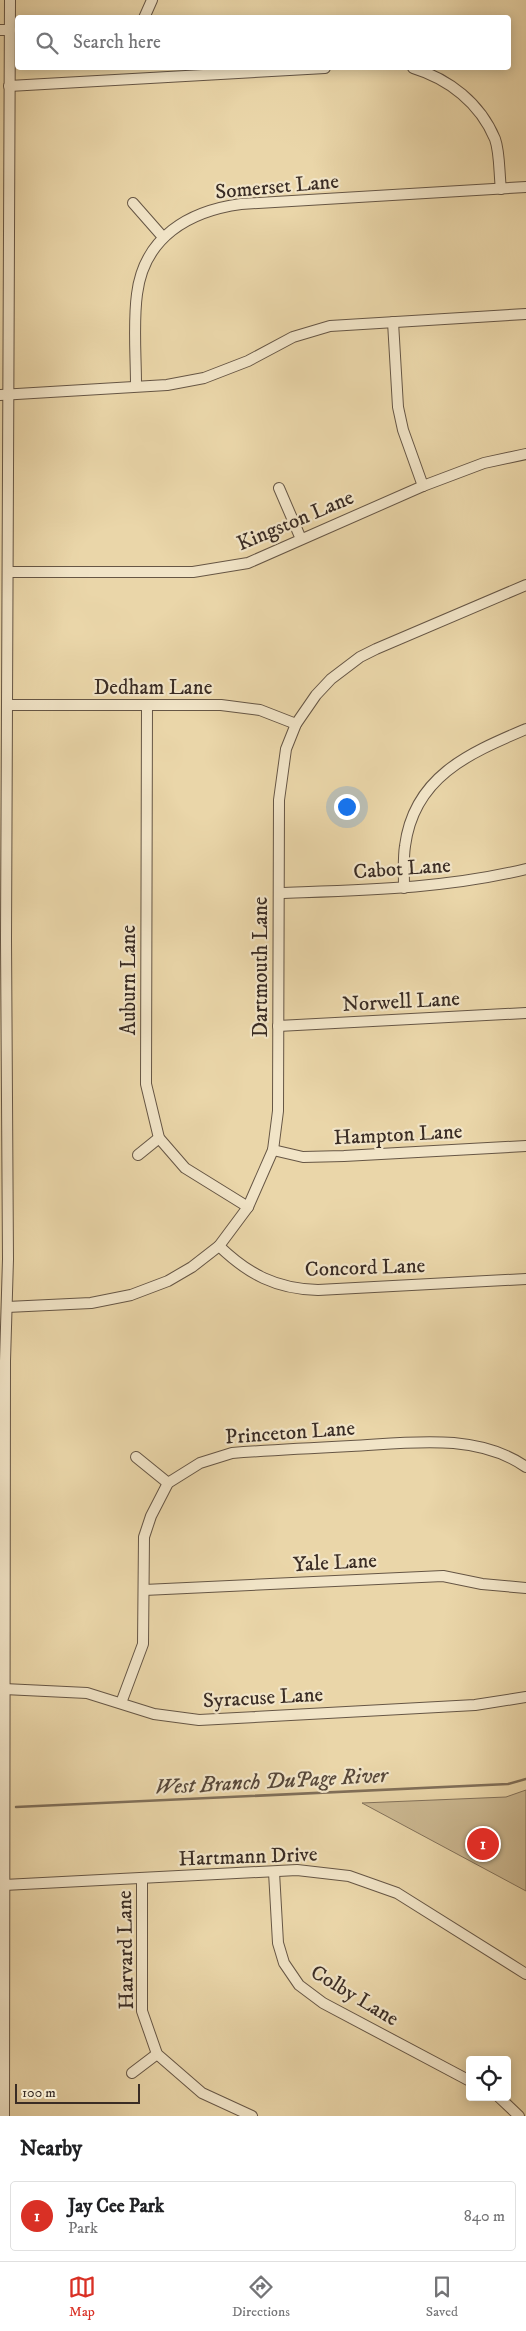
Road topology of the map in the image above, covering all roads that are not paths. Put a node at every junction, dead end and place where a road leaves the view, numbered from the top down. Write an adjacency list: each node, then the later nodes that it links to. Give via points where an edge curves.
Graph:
1 (10, 0): 4 (street)
2 (152, 0): 3 (street)
3 (145, 15)
4 (5, 30): 8 (street)
5 (250, 70): 7 (street)
6 (418, 70): 10 (street, via 448,83 466,96 479,112 495,140)
7 (137, 73): 8 (street)
8 (9, 86): 16 (street)
9 (526, 187): 10 (street, Somerset Lane)
10 (501, 189): 12 (street, Somerset Lane, via 233,205 196,215)
11 (133, 203): 12 (street)
12 (162, 236): 15 (street, Somerset Lane, via 147,261 137,293)
13 (526, 314): 14 (street)
14 (393, 322): 15 (street, via 320,328 293,336 248,361 204,378); 18 (street, via 402,430)
15 (136, 385): 16 (street)
16 (4, 395): 21 (street)
17 (526, 454): 18 (street, Kingston Lane, via 484,463)
18 (423, 486): 20 (street, Kingston Lane)
19 (279, 488): 20 (street)
20 (301, 539): 21 (street, Kingston Lane, via 248,563 193,572)
21 (8, 572): 23 (street)
22 (526, 584): 26 (street, Dartmouth Lane, via 360,657 324,686)
23 (4, 638): 24 (street)
24 (8, 705): 25 (street, Dedham Lane); 33 (street)
25 (147, 706): 26 (street, Dedham Lane, via 244,707); 34 (street, Auburn Lane, via 146,1084)
26 (296, 724): 30 (street, Dartmouth Lane, via 286,750 279,800)
27 (526, 729): 29 (street, via 464,757 432,785 418,806 408,832)
28 (526, 868): 29 (street, Cabot Lane, via 486,878)
29 (404, 888): 30 (street, Cabot Lane)
30 (279, 893): 32 (street, Dartmouth Lane)
31 (526, 1013): 32 (street, Norwell Lane)
32 (278, 1026): 36 (street, Dartmouth Lane, via 278,1111)
33 (3, 1035): 41 (street)
34 (159, 1138): 37 (street); 38 (street, Auburn Lane, via 185,1168)
35 (526, 1146): 36 (street, Hampton Lane, via 303,1157)
36 (273, 1150): 38 (street, Dartmouth Lane)
37 (138, 1155)
38 (248, 1207): 39 (street, Dartmouth Lane)
39 (219, 1246): 40 (street, Concord Lane, via 255,1276 297,1289); 41 (street, Dartmouth Lane, via 178,1276 131,1296)
40 (526, 1279)
41 (7, 1307): 47 (street)
42 (136, 1456): 44 (street)
43 (526, 1467): 44 (street, Princeton Lane, via 476,1446 406,1443 232,1452 200,1463)
44 (168, 1484): 46 (street, via 146,1528)
45 (526, 1588): 46 (street, Yale Lane, via 442,1576)
46 (144, 1590): 49 (street, via 144,1644)
47 (4, 1689): 49 (street, Syracuse Lane, via 67,1691); 50 (street)
48 (526, 1697): 49 (street, Syracuse Lane, via 475,1705 199,1720 154,1714)
49 (121, 1703)
50 (2, 1740): 53 (street)
51 (274, 1872): 52 (street, Hartmann Drive); 54 (street, Hartmann Drive, via 334,1873 380,1886 408,1898); 58 (street, Colby Lane, via 278,1943 284,1963 299,1986)
52 (142, 1878): 53 (street, Hartmann Drive); 56 (street, Harvard Lane, via 142,2011)
53 (4, 1885): 55 (street)
54 (526, 1974)
55 (2, 2019): 60 (street)
56 (157, 2054): 57 (street); 61 (street, Harvard Lane, via 202,2093)
57 (132, 2073)
58 (466, 2078)
59 (503, 2101): 62 (street)
60 (4, 2116)
61 (252, 2116)
62 (519, 2116)

